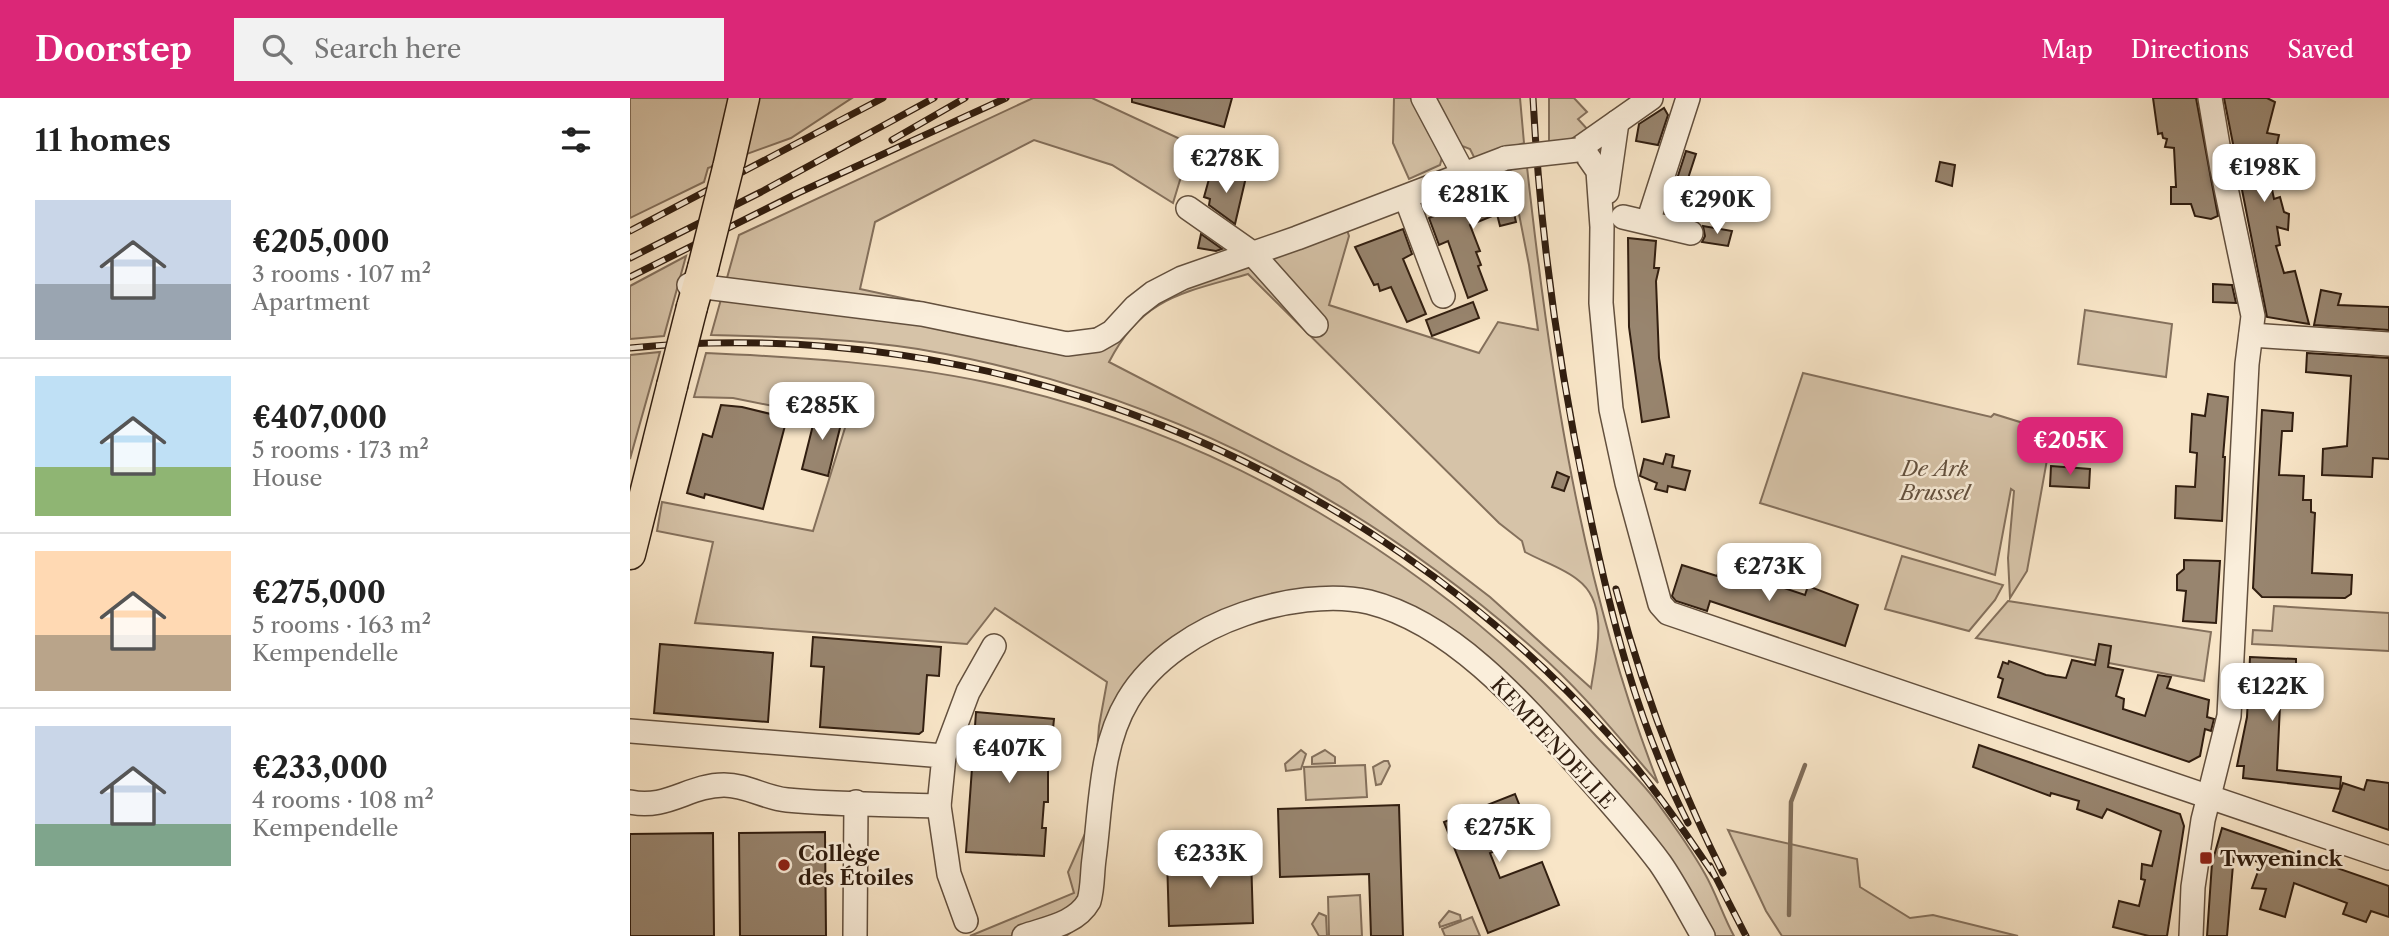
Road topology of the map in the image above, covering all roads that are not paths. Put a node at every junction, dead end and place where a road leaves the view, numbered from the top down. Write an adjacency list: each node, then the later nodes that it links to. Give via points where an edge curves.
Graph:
1 (744, 98): 16 (main road, bridge)
2 (1423, 98): 8 (street)
3 (1651, 98): 6 (street)
4 (1688, 98): 12 (street)
5 (2210, 98): 19 (street, via 2253,316)
6 (1617, 122): 7 (street); 13 (street)
7 (1579, 149): 8 (street, bridge, via 1506,158); 13 (street, via 1598,171)
8 (1464, 175): 9 (street)
9 (1406, 198): 15 (street); 17 (street)
10 (1188, 208): 15 (street)
11 (1623, 216): 12 (street)
12 (1648, 222): 14 (street)
13 (1602, 227): 25 (street, via 1601,303 1614,428 1660,604 1668,613)
14 (1691, 233)
15 (1252, 253): 16 (street, via 1153,293 1112,332 1084,344 922,314); 18 (street)
16 (702, 287): 21 (main road, bridge)
17 (1443, 296)
18 (1316, 325)
19 (2251, 335): 20 (street); 25 (street, via 2229,716)
20 (2389, 344)
21 (630, 554)
22 (994, 646): 24 (street, via 968,692)
23 (634, 735): 24 (street)
24 (944, 756): 28 (street)
25 (2210, 797): 29 (street); 34 (street, via 2193,887)
26 (630, 802): 27 (street, via 662,804 699,788 724,785 786,800)
27 (856, 803): 28 (street); 31 (street)
28 (939, 806): 30 (street, via 949,874)
29 (2389, 858)
30 (966, 921)
31 (855, 936)
32 (1024, 936): 33 (street, KEMPENDELLE, via 1068,921 1089,901 1108,747 1128,700 1151,672 1180,646 1231,618 1283,604 1350,600 1392,609 1417,621 1471,658 1521,702 1637,833)
33 (1703, 936)
34 (2191, 936)

